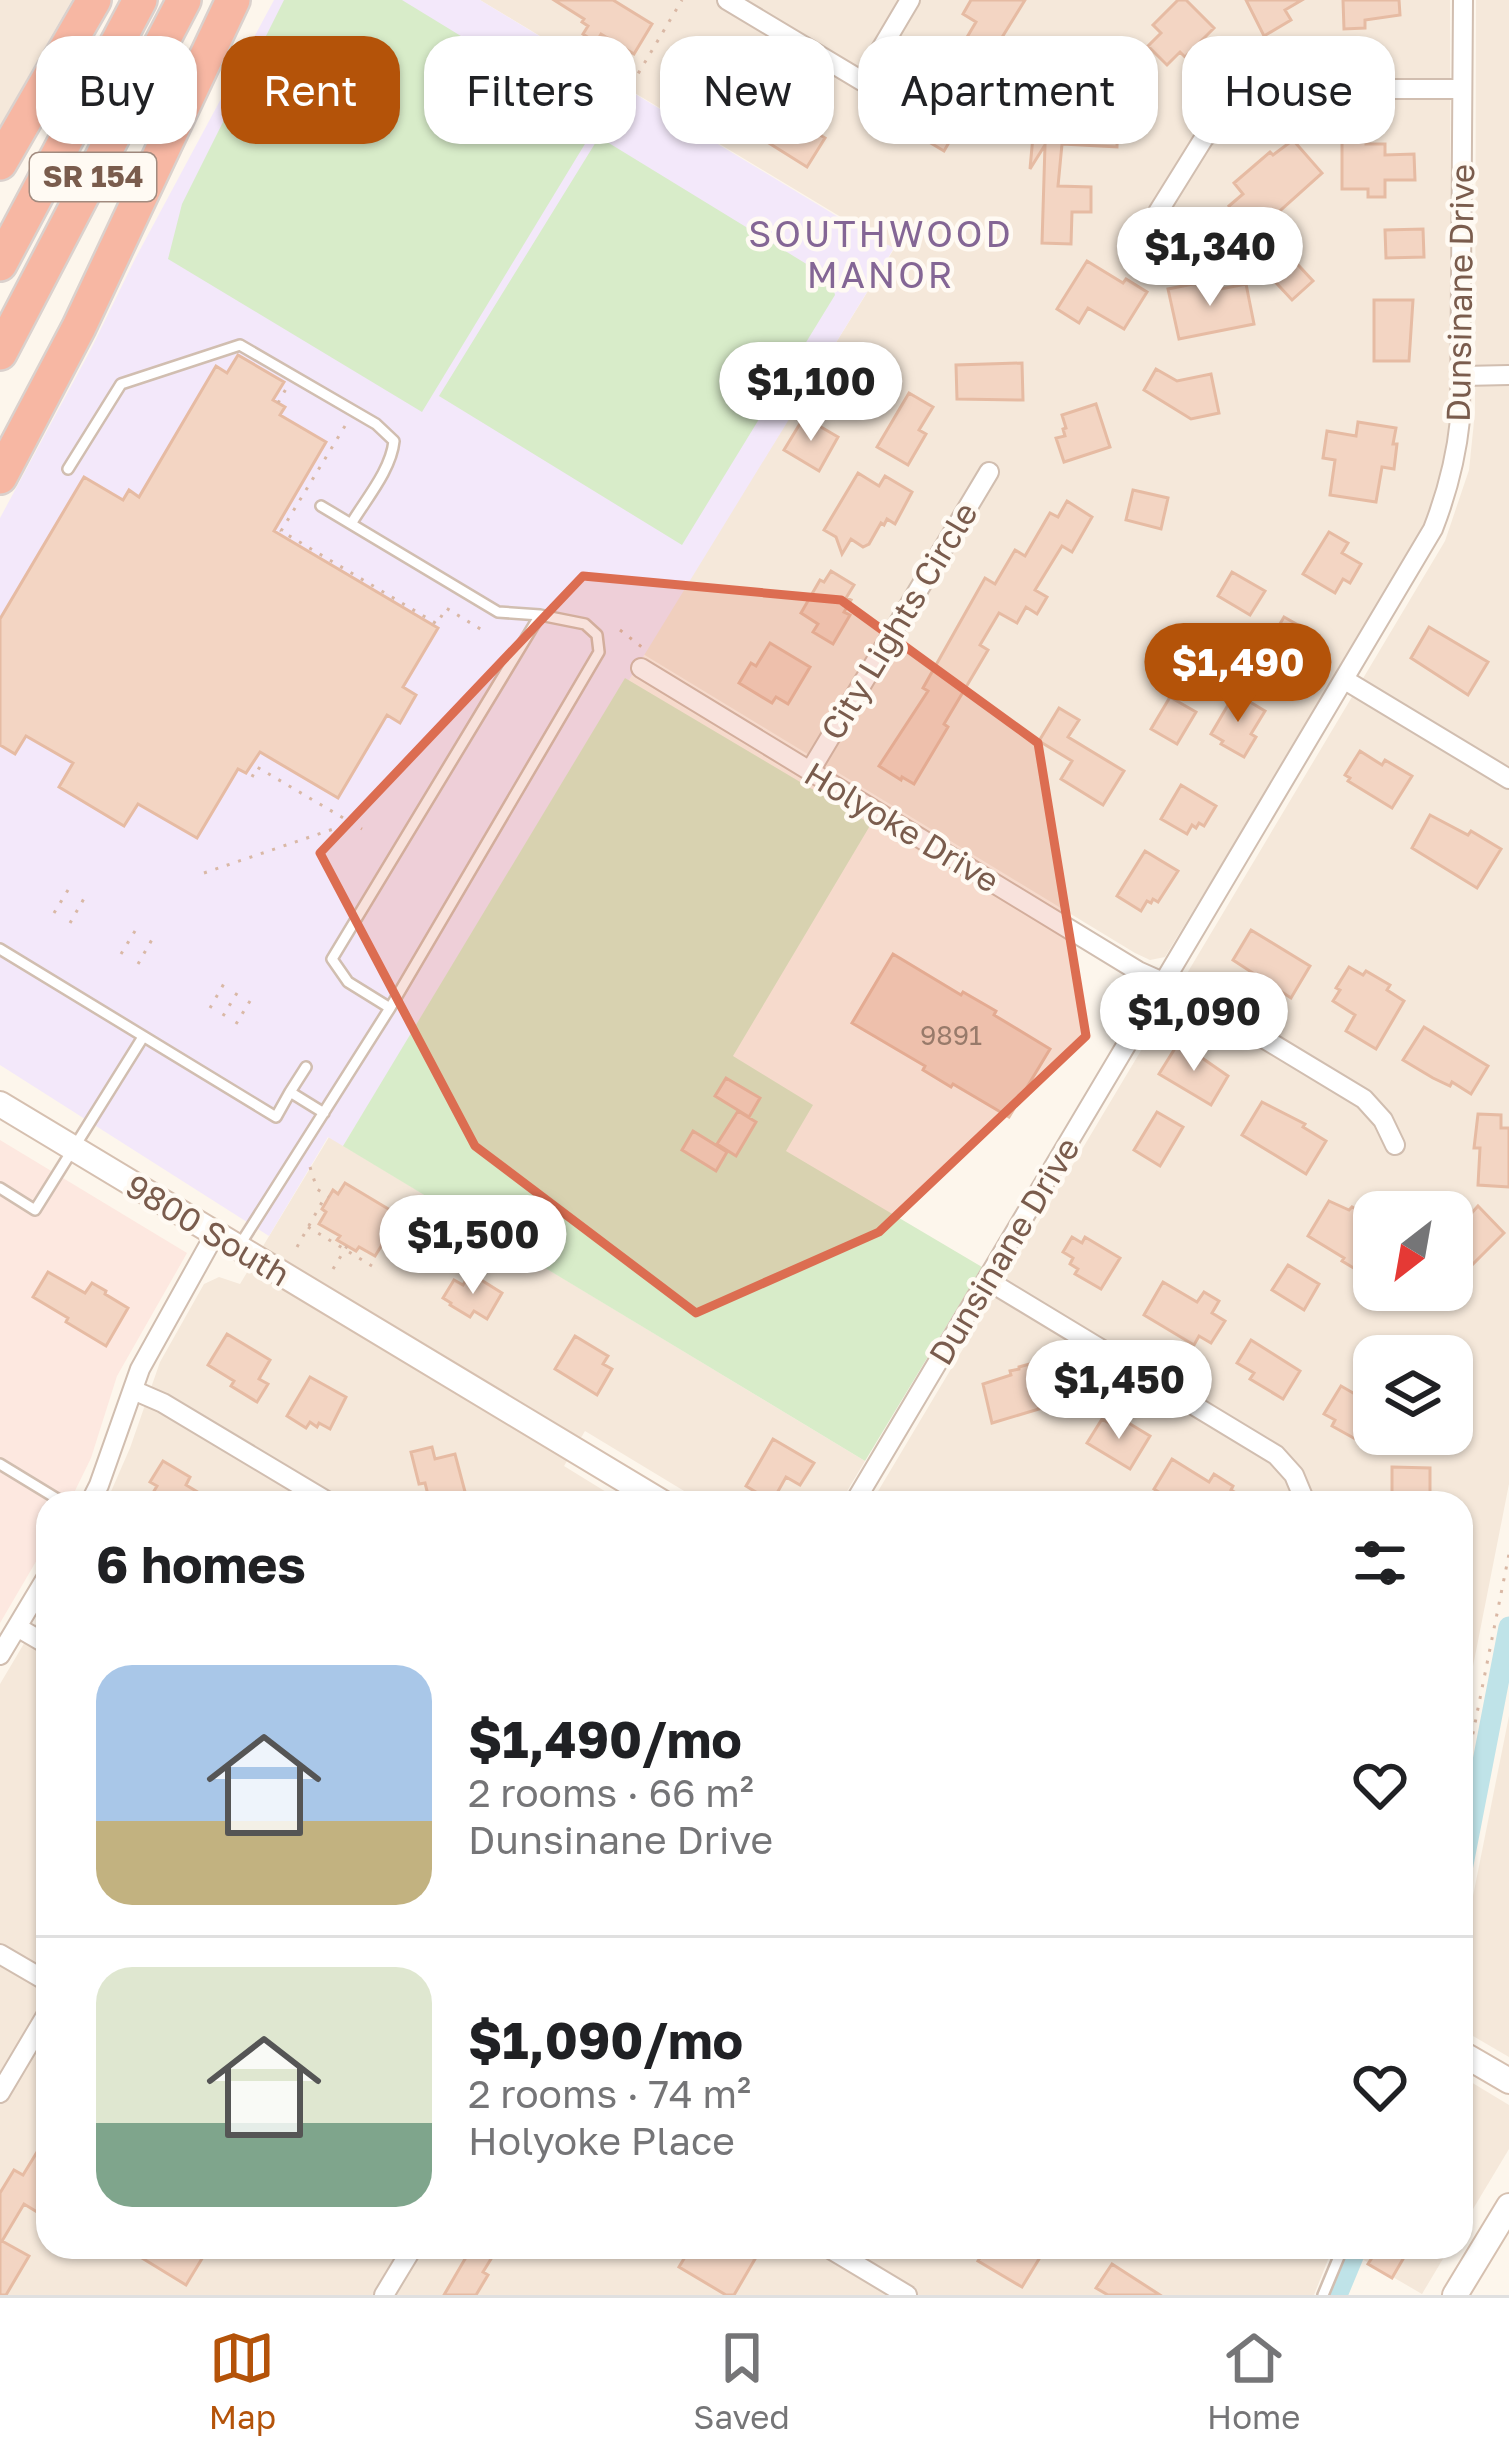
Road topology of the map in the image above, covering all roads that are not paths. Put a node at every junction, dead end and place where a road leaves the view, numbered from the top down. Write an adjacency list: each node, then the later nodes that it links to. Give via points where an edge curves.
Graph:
1 (94, 0): 9 (highway)
2 (140, 0): 11 (highway, SR 154)
3 (184, 0): 12 (highway, SR 154)
4 (232, 0): 17 (highway)
5 (727, 0): 6 (street, via 862,81)
6 (910, 0)
7 (1462, 0): 8 (street, Dunsinane Drive)
8 (1462, 89): 10 (street, via 1300,89 1255,100 1204,138); 14 (street, Dunsinane Drive)
9 (0, 164)
10 (1158, 212)
11 (0, 264)
12 (0, 353)
13 (1509, 375): 14 (street)
14 (1463, 376): 22 (street, Dunsinane Drive, via 1447,495)
15 (68, 469): 19 (lane, via 121,384 240,345 394,441)
16 (989, 472): 23 (street, City Lights Circle)
17 (0, 477)
18 (321, 506): 19 (lane)
19 (351, 524): 20 (lane, via 498,612)
20 (539, 615): 27 (lane, via 332,959 348,982); 27 (lane, via 585,624 599,652)
21 (643, 658): 23 (street, Holyoke Drive)
22 (1345, 680): 24 (street); 26 (street, Dunsinane Drive)
23 (810, 771): 26 (street, Holyoke Drive)
24 (1509, 779)
25 (0, 949): 28 (lane)
26 (1164, 983): 33 (street, Holyoke Drive, via 1364,1099); 38 (street, Dunsinane Drive)
27 (390, 1008): 32 (lane)
28 (143, 1037): 30 (lane, via 276,1117); 34 (lane)
29 (306, 1066): 30 (lane)
30 (290, 1092): 32 (lane)
31 (0, 1104): 34 (main road, 9800 South)
32 (324, 1113): 37 (lane)
33 (1395, 1145)
34 (75, 1149): 35 (lane, via 35,1210); 36 (main road, 9800 South)
35 (0, 1188)
36 (215, 1234): 37 (main road, 9800 South); 39 (street)
37 (238, 1248): 44 (main road, 9800 South)
38 (987, 1280): 45 (street, Dunsinane Drive); 46 (street, via 1276,1455)
39 (133, 1390): 42 (street); 43 (street)
40 (0, 1464): 41 (lane)
41 (44, 1491)
42 (95, 1491)
43 (309, 1491)
44 (643, 1491)
45 (861, 1491)
46 (1301, 1491)
47 (36, 1595): 48 (street)
48 (17, 1627): 49 (street); 50 (street)
49 (36, 1638)
50 (0, 1655)
51 (0, 1954): 52 (street)
52 (36, 1975)
53 (36, 2032): 56 (street)
54 (1473, 2061): 55 (main road)
55 (1509, 2081)
56 (0, 2092)
57 (1509, 2206): 64 (main road)
58 (406, 2259): 61 (street)
59 (847, 2259): 62 (street)
60 (1337, 2259): 63 (lane)
61 (384, 2295)
62 (908, 2295)
63 (1323, 2295)
64 (1456, 2295)

